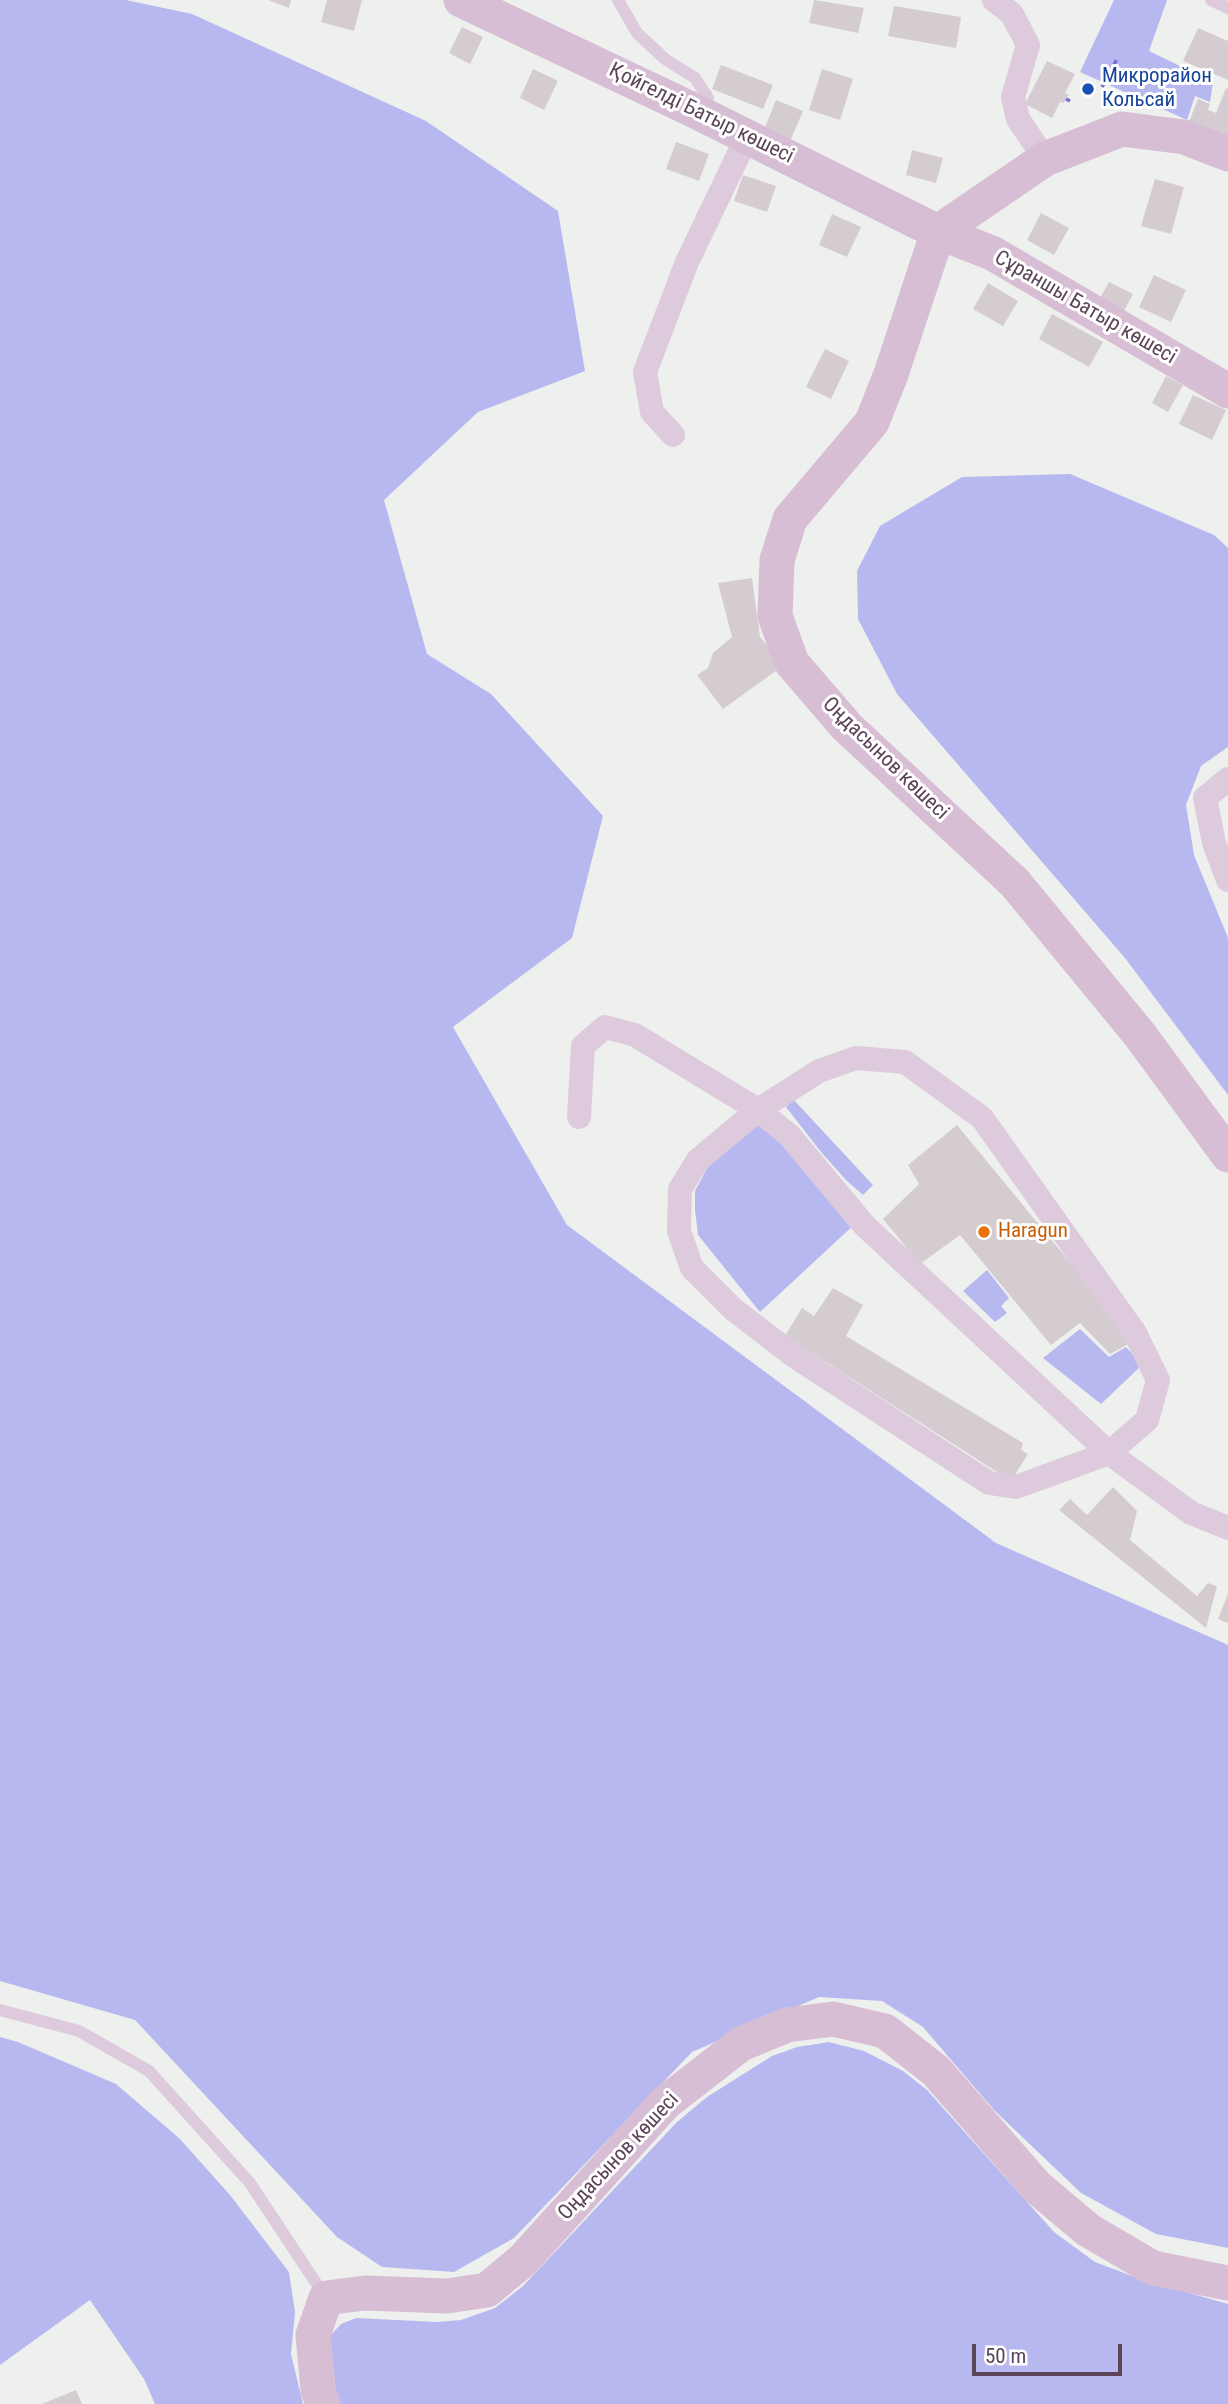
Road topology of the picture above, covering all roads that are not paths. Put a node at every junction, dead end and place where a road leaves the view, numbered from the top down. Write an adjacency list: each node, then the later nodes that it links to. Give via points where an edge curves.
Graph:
1 (461, 0): 6 (street, Қойгелді Батыр көшесі)
2 (618, 0): 6 (lane, via 636,33 695,78 708,98)
3 (994, 0): 9 (street, via 1012,14 1028,45 1013,97 1018,119)
4 (1211, 0): 5 (lane)
5 (1228, 8)
6 (706, 116): 7 (street, Қойгелді Батыр көшесі)
7 (747, 137): 10 (street, Қойгелді Батыр көшесі); 12 (street, via 687,262 645,372 652,412)
8 (1228, 154): 9 (street, via 1184,137 1122,129)
9 (1045, 159): 10 (street)
10 (938, 232): 11 (street, Сұраншы Батыр көшесі, via 992,253); 17 (street, Оңдасынов көшесі, via 872,422 790,519 777,560 775,616 792,663 846,727 1015,883 1140,1035)
11 (1228, 391)
12 (673, 435)
13 (1228, 779): 14 (street, via 1205,798)
14 (1228, 880)
15 (758, 1110): 16 (street, via 635,1035 604,1027 583,1045); 18 (street, via 789,1135 864,1225); 18 (street, via 819,1071 856,1058 905,1062 982,1118 1135,1333 1158,1380 1147,1420); 18 (street, via 698,1160 680,1189 679,1231 692,1268 733,1309 794,1356 989,1483 1016,1487)
16 (579, 1117)
17 (1228, 1156)
18 (1109, 1453): 19 (street, via 1191,1513)
19 (1228, 1528)
20 (0, 2010): 22 (lane, via 79,2031 149,2071 250,2183)
21 (1228, 2283): 22 (street, Оңдасынов көшесі, via 1153,2268 1088,2230 1037,2187 936,2071 885,2031 833,2019 787,2025 741,2044 665,2103 523,2260 487,2290 447,2296 365,2293)
22 (326, 2298): 23 (street, via 313,2335)
23 (323, 2404)

